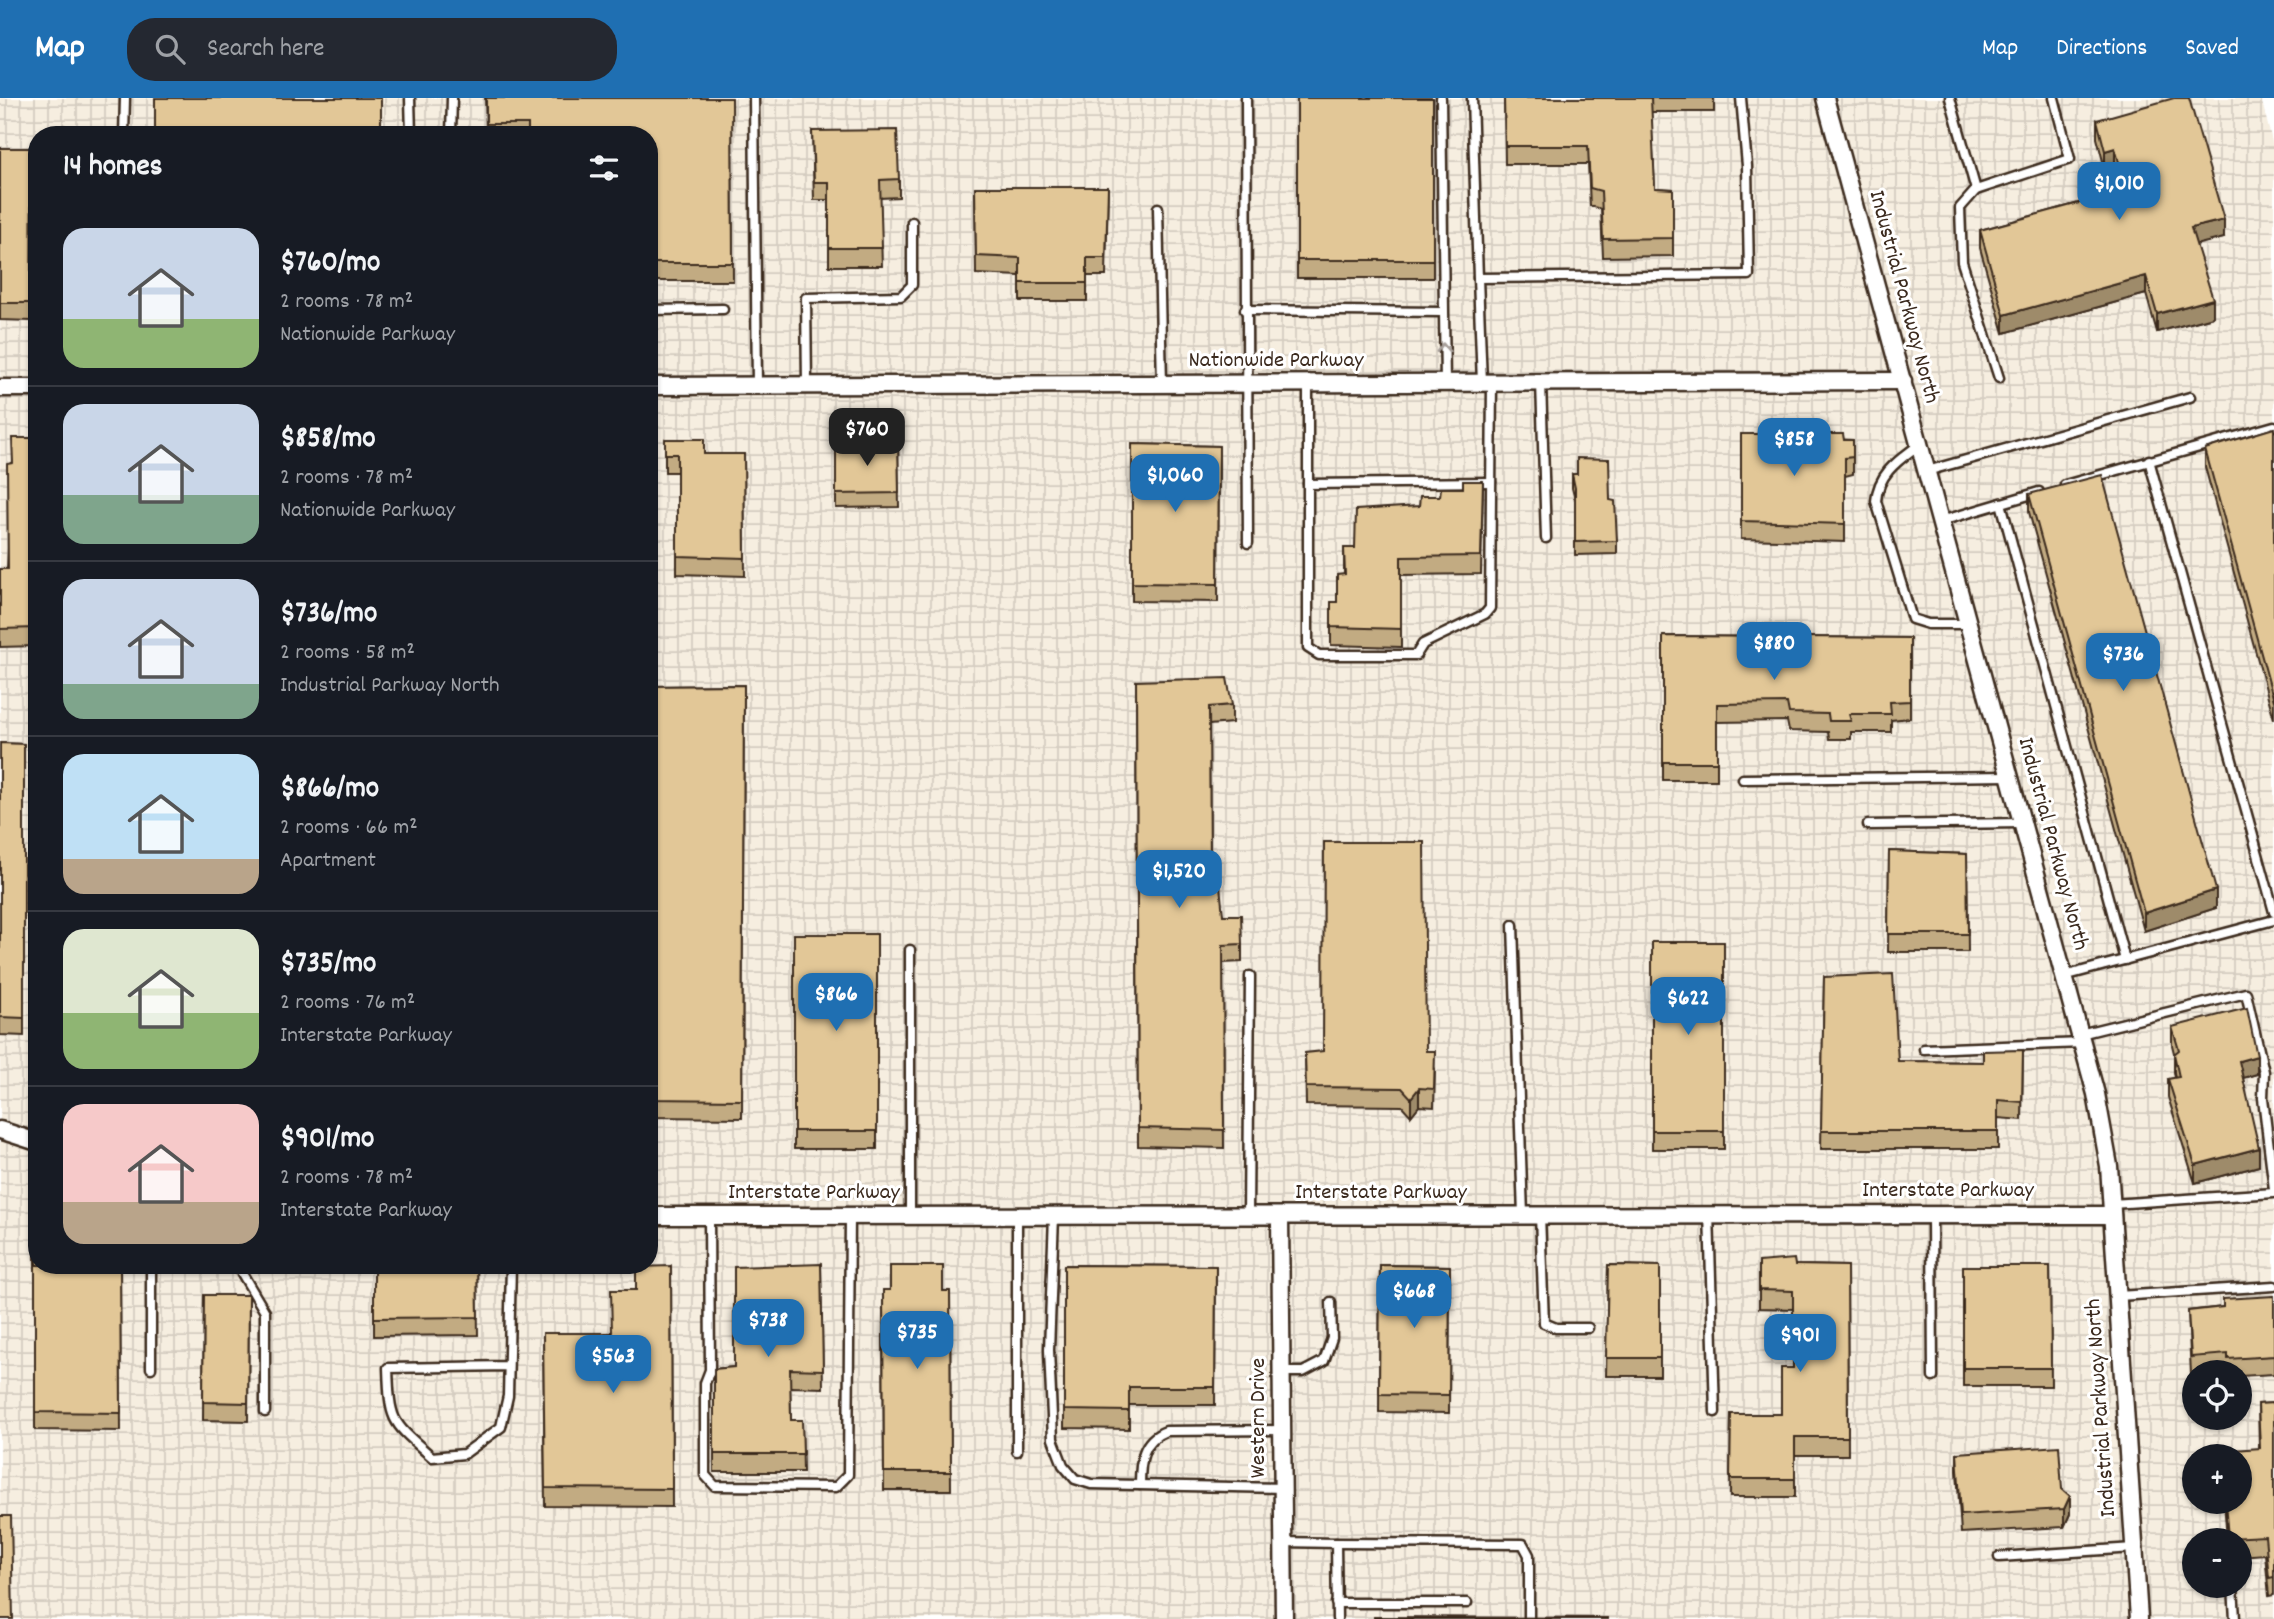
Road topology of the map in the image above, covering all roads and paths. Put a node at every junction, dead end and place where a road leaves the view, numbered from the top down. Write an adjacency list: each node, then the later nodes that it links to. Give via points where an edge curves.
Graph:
1 (125, 98): 12 (lane)
2 (410, 98): 13 (lane)
3 (452, 98): 14 (lane)
4 (754, 98): 33 (lane)
5 (1246, 98): 21 (lane)
6 (1441, 98): 22 (lane)
7 (1472, 98): 18 (lane)
8 (1741, 98): 18 (lane, via 1749,275)
9 (1825, 98): 24 (street, Industrial Parkway North)
10 (1950, 98): 15 (lane)
11 (2054, 98): 15 (lane, via 2070,159)
12 (124, 126)
13 (411, 126)
14 (451, 126)
15 (1976, 190): 23 (lane, via 1959,208 1962,262)
16 (1158, 208): 29 (lane)
17 (912, 222): 31 (lane, via 912,285 901,296 806,298)
18 (1478, 278): 28 (lane)
19 (723, 309): 20 (lane)
20 (658, 310)
21 (1245, 310): 22 (lane); 30 (lane)
22 (1442, 312): 27 (lane, one-way to 22)
23 (1999, 378)
24 (1903, 381): 25 (street, Nationwide Parkway); 38 (street, Industrial Parkway North)
25 (1541, 382): 28 (street, Nationwide Parkway); 45 (lane)
26 (1308, 383): 27 (street, Nationwide Parkway); 30 (street, Nationwide Parkway); 42 (lane)
27 (1445, 383): 28 (street, Nationwide Parkway)
28 (1487, 383): 41 (lane)
29 (1162, 384): 30 (street, Nationwide Parkway); 31 (street, Nationwide Parkway)
30 (1249, 384): 46 (lane)
31 (807, 385): 33 (street, Nationwide Parkway)
32 (658, 386): 33 (street, Nationwide Parkway)
33 (757, 386)
34 (0, 388): 35 (street)
35 (28, 388)
36 (2190, 397): 40 (lane)
37 (2274, 426): 39 (lane)
38 (1920, 444): 40 (street, Industrial Parkway North); 47 (lane, via 1877,484 1876,500 1912,619 1928,624)
39 (2149, 460): 43 (lane); 52 (lane)
40 (1927, 471): 44 (street, Industrial Parkway North)
41 (1491, 482): 42 (lane); 42 (lane, via 1490,608 1423,644 1416,655 1319,655 1308,648)
42 (1308, 484)
43 (2001, 503): 44 (lane); 56 (lane)
44 (1941, 521): 47 (street, Industrial Parkway North)
45 (1546, 538)
46 (1248, 543)
47 (1969, 624): 48 (street, Industrial Parkway North)
48 (2010, 776): 49 (lane); 50 (street, Industrial Parkway North)
49 (1743, 779)
50 (2023, 823): 51 (lane); 58 (street, Industrial Parkway North)
51 (1868, 825)
52 (2274, 912)
53 (2274, 920): 56 (lane)
54 (1513, 925): 76 (lane)
55 (910, 950): 72 (lane)
56 (2125, 960): 58 (lane)
57 (1250, 976): 74 (lane)
58 (2064, 976): 59 (street, Industrial Parkway North)
59 (2081, 1038): 60 (lane); 63 (lane, via 2246,993 2264,1072); 64 (street, Industrial Parkway North, via 2096,1094)
60 (1924, 1049)
61 (0, 1130): 62 (street)
62 (28, 1139)
63 (2274, 1191): 64 (lane)
64 (2112, 1209): 66 (street, Interstate Parkway); 81 (street, Industrial Parkway North)
65 (1709, 1212): 66 (street, Interstate Parkway); 68 (street, Interstate Parkway); 89 (lane)
66 (1932, 1214): 87 (lane)
67 (1017, 1215): 72 (street, Interstate Parkway); 73 (street, Interstate Parkway); 91 (lane)
68 (1540, 1215): 76 (street, Interstate Parkway); 83 (lane, via 1544,1323 1556,1328)
69 (658, 1216): 70 (street, Interstate Parkway)
70 (709, 1216): 71 (street, Interstate Parkway); 71 (lane, via 705,1475 715,1486 836,1487 848,1475)
71 (850, 1216): 72 (street, Interstate Parkway)
72 (911, 1216)
73 (1054, 1216): 74 (street, Interstate Parkway); 92 (lane, via 1049,1350 1052,1439 1075,1479 1091,1484)
74 (1248, 1216): 75 (street, Interstate Parkway)
75 (1280, 1216): 76 (street, Interstate Parkway); 86 (street, Western Drive)
76 (1523, 1216)
77 (151, 1274): 85 (lane)
78 (242, 1274): 88 (lane, via 265,1312)
79 (511, 1274): 84 (lane)
80 (2274, 1286): 81 (lane)
81 (2118, 1296): 96 (street, Industrial Parkway North)
82 (1331, 1302): 86 (lane, via 1332,1338 1324,1361 1312,1370)
83 (1588, 1328)
84 (509, 1366): 84 (lane, via 509,1396 501,1427 464,1454 432,1457 396,1426 387,1368)
85 (151, 1368)
86 (1282, 1372): 90 (street, Western Drive)
87 (1933, 1377)
88 (265, 1412)
89 (1715, 1412)
90 (1282, 1430): 92 (lane, via 1166,1431 1153,1436 1144,1449); 93 (street, Western Drive)
91 (1017, 1451)
92 (1140, 1485): 93 (lane)
93 (1283, 1488): 94 (street, Western Drive)
94 (1283, 1542): 95 (lane); 101 (street, Western Drive)
95 (1336, 1543): 99 (lane); 103 (lane, via 1523,1544 1530,1555)
96 (2134, 1548): 97 (lane); 104 (street, Industrial Parkway North)
97 (1999, 1557)
98 (2234, 1598): 105 (lane)
99 (1336, 1603): 100 (lane); 102 (lane)
100 (1467, 1603)
101 (1284, 1619)
102 (1336, 1619)
103 (1530, 1619)
104 (2139, 1619)
105 (2235, 1619)

